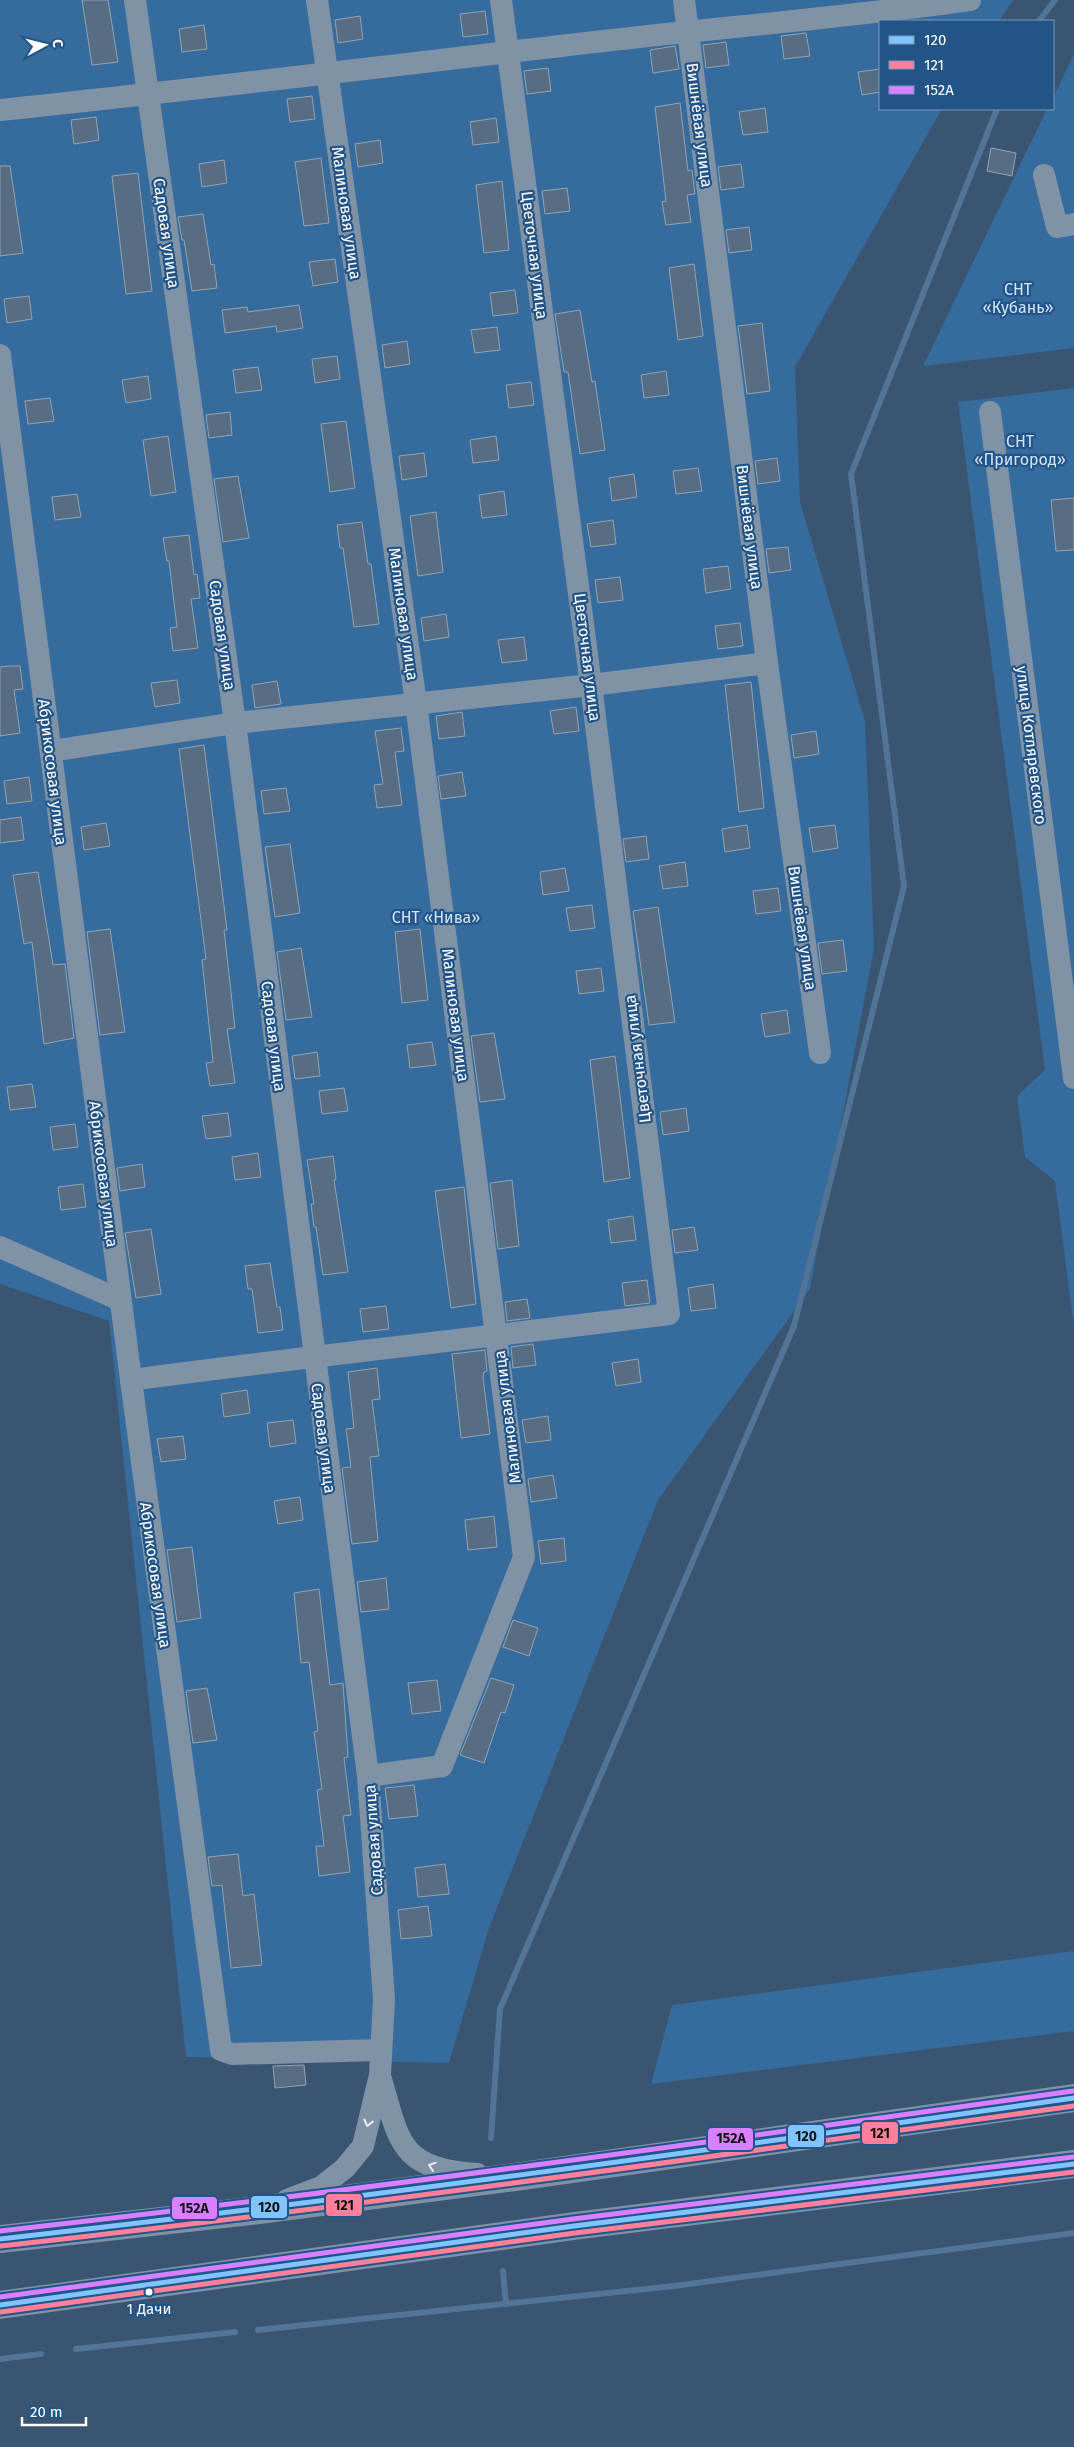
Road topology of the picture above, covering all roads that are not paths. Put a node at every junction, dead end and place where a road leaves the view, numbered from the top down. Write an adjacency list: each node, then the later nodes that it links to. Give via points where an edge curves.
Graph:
1 (135, 0): 10 (street, Садовая улица)
2 (317, 0): 9 (street, Малиновая улица)
3 (501, 0): 8 (street, Цветочная улица)
4 (684, 0): 7 (street, Вишнёвая улица)
5 (970, 0): 6 (street)
6 (865, 7): 7 (street)
7 (688, 31): 8 (street); 16 (street, Вишнёвая улица)
8 (508, 52): 9 (street); 17 (street, Цветочная улица)
9 (328, 73): 10 (street); 18 (street, Малиновая улица)
10 (148, 95): 11 (street); 19 (street, Садовая улица)
11 (0, 110)
12 (1044, 174): 13 (street, via 1057,227)
13 (1074, 224)
14 (0, 355): 20 (street, Абрикосовая улица)
15 (990, 412): 22 (street, улица Котляревского)
16 (767, 663): 17 (street); 21 (street, Вишнёвая улица)
17 (591, 685): 18 (street); 25 (street, Цветочная улица, via 669,1314)
18 (416, 703): 19 (street); 25 (street, Малиновая улица)
19 (235, 723): 20 (street); 26 (street, Садовая улица)
20 (51, 750): 24 (street, Абрикосовая улица)
21 (820, 1053)
22 (1074, 1078)
23 (0, 1246): 24 (street)
24 (120, 1300): 27 (street, Абрикосовая улица)
25 (497, 1336): 26 (street); 28 (street, Малиновая улица, via 524,1557 442,1766)
26 (314, 1356): 27 (street); 28 (street, Садовая улица)
27 (131, 1380): 29 (street, Абрикосовая улица, via 221,2050 232,2054)
28 (368, 1776): 29 (street, Садовая улица, via 384,1999)
29 (382, 2050): 30 (street, Садовая улица)
30 (380, 2075): 33 (street, one-way to 30, via 449,2172 420,2162 400,2142); 34 (street, one-way to 34, via 362,2146 345,2168 321,2187)
31 (1074, 2098): 33 (main road)
32 (1074, 2164): 36 (main road, via 574,2226)
33 (515, 2177): 34 (main road)
34 (259, 2210): 35 (main road)
35 (0, 2239)
36 (0, 2305)

